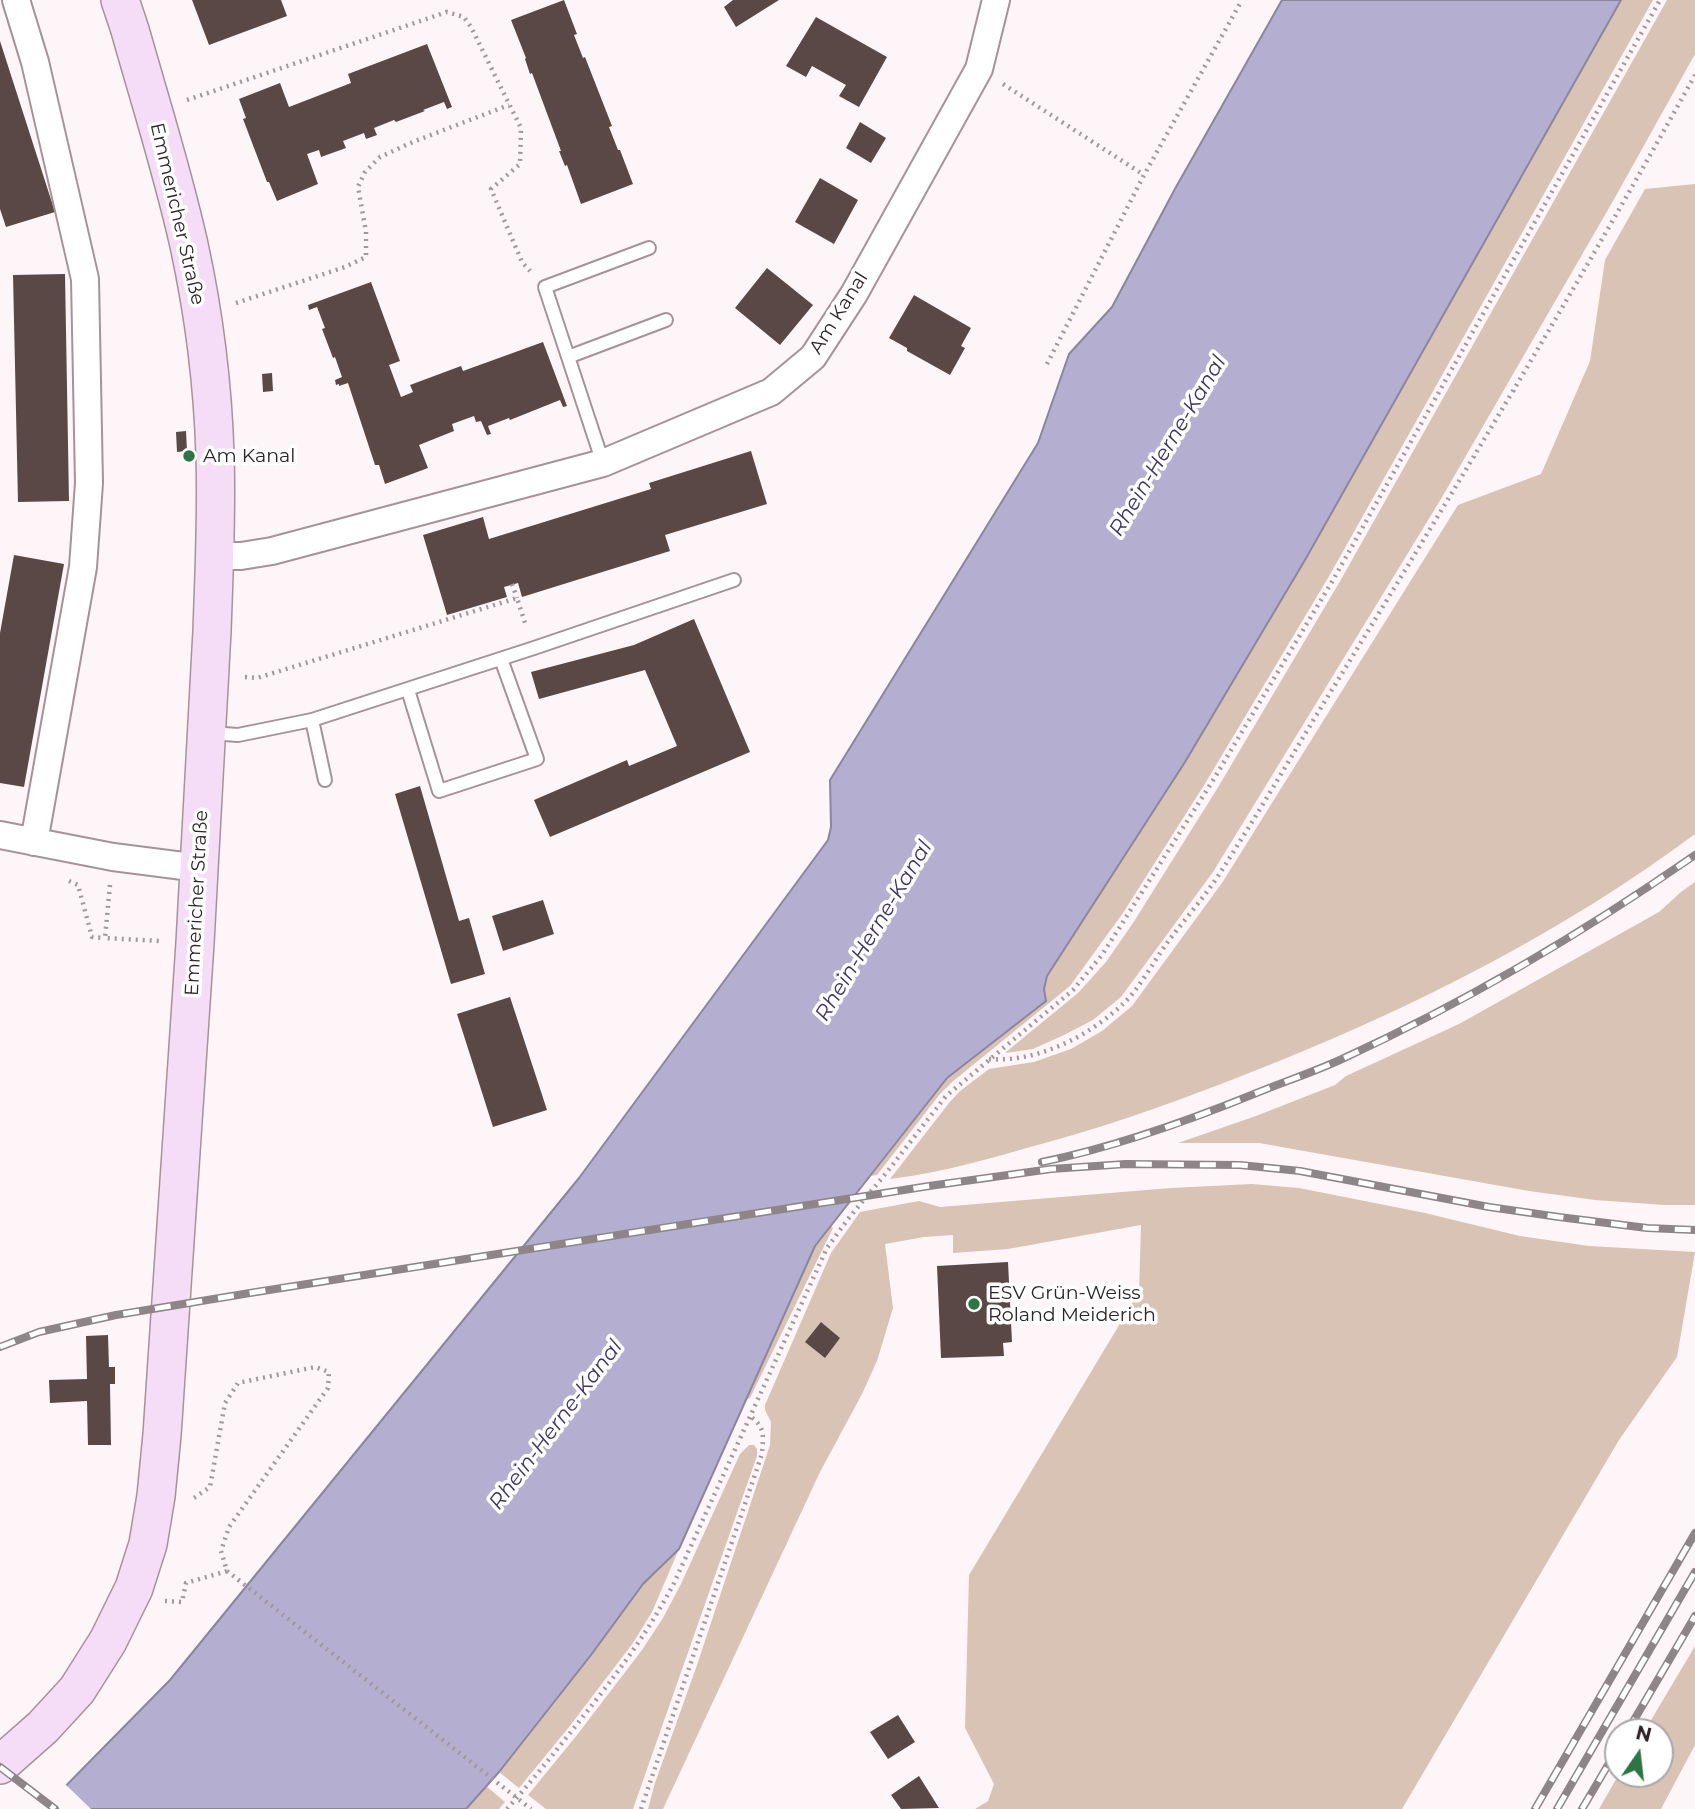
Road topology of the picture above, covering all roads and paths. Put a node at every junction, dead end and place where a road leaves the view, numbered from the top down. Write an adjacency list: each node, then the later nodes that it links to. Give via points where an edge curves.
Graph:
1 (16, 0): 30 (street, via 35,62 85,279 89,483 83,567)
2 (120, 0): 9 (main road, Emmericher Straße)
3 (996, 0): 6 (street, Am Kanal)
4 (1242, 0): 10 (path)
5 (1660, 0): 36 (path, via 1333,580 1136,904 1102,956 1073,989)
6 (979, 69): 10 (path); 17 (street, Am Kanal, via 854,294 813,357 771,391)
7 (1695, 75): 36 (path, via 1446,504 1218,876 1126,1002 1098,1025 1033,1055)
8 (509, 104): 9 (path, via 471,27 464,17 447,12); 12 (path, via 521,128 520,164 491,189 522,261); 13 (path, via 380,156 365,172 358,187 366,257)
9 (153, 112): 13 (main road, Emmericher Straße, via 189,245)
10 (1143, 175): 16 (path)
11 (649, 248): 12 (lane)
12 (545, 287): 15 (lane)
13 (201, 314): 18 (main road, Emmericher Straße, via 215,453)
14 (666, 320): 15 (lane)
15 (568, 356): 17 (lane)
16 (1047, 364)
17 (603, 463): 18 (street, Am Kanal, via 272,551)
18 (215, 556): 24 (main road, Emmericher Straße)
19 (734, 580): 22 (lane)
20 (512, 584): 21 (path)
21 (517, 598): 22 (path); 24 (path, via 257,678)
22 (534, 648): 23 (lane)
23 (501, 659): 25 (lane); 25 (lane, via 537,759 439,791)
24 (209, 676): 27 (main road, Emmericher Straße)
25 (408, 690): 26 (lane)
26 (312, 720): 27 (lane, via 238,735); 28 (lane)
27 (206, 733): 32 (main road, Emmericher Straße)
28 (325, 780)
29 (0, 835): 30 (street)
30 (34, 842): 31 (street)
31 (113, 857): 32 (street); 34 (path)
32 (199, 868): 35 (main road, Emmericher Straße)
33 (67, 880): 34 (path, via 78,885 92,937)
34 (105, 938): 35 (path)
35 (195, 943): 38 (main road, Emmericher Straße)
36 (989, 1059): 37 (path, via 946,1096 827,1248)
37 (750, 1416): 42 (path, via 658,1615 573,1730); 44 (path, via 763,1430 762,1454)
38 (156, 1496): 39 (path, via 189,1502 211,1487 225,1403 238,1383 315,1367 329,1372 328,1388 229,1527 221,1552); 41 (main road, Emmericher Straße, via 134,1588 108,1641 77,1690 40,1731)
39 (227, 1571): 40 (path, via 186,1583); 43 (path, bridge)
40 (182, 1602)
41 (0, 1765)
42 (507, 1809)
43 (531, 1809)
44 (641, 1809)

